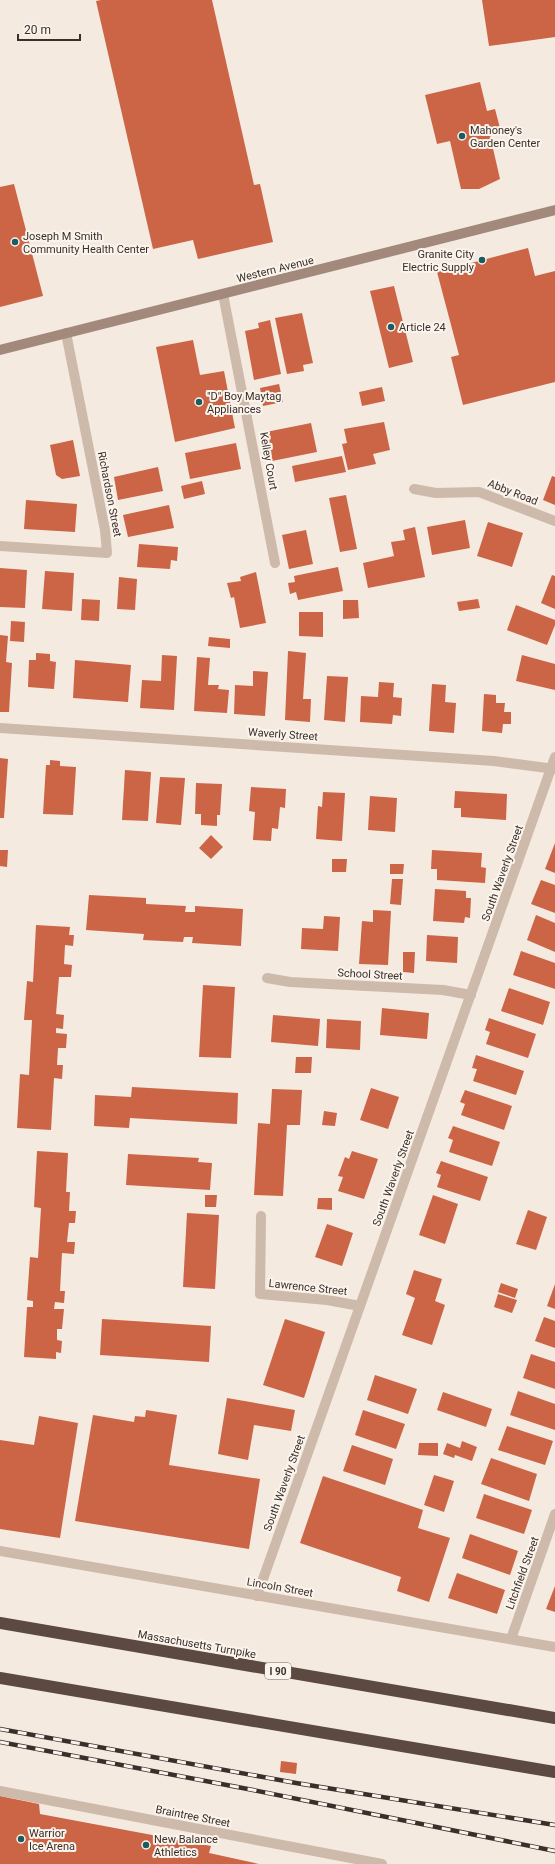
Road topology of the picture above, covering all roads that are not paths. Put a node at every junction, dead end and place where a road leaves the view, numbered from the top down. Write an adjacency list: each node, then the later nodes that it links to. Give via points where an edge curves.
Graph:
1 (555, 210): 2 (main road, Western Avenue)
2 (223, 294): 3 (main road, Western Avenue); 8 (street, Kelley Court)
3 (66, 333): 4 (main road, Western Avenue); 7 (street, Richardson Street, via 105,530 107,553)
4 (0, 350)
5 (414, 489): 6 (street, Abby Road, via 436,493 479,492)
6 (555, 521)
7 (0, 546)
8 (275, 563)
9 (0, 728): 11 (street, Waverly Street, via 494,761)
10 (555, 757): 11 (street)
11 (553, 769): 13 (street, South Waverly Street)
12 (267, 978): 13 (street, School Street, via 290,982 443,990)
13 (471, 995): 15 (street, South Waverly Street)
14 (261, 1216): 15 (street, Lawrence Street, via 260,1294 327,1300)
15 (360, 1306): 18 (street, South Waverly Street)
16 (555, 1514): 20 (street, Litchfield Street)
17 (0, 1551): 18 (street, Lincoln Street)
18 (257, 1596): 20 (street, Lincoln Street)
19 (0, 1623): 23 (highway, Massachusetts Turnpike / I 90)
20 (511, 1639): 21 (street, Lincoln Street)
21 (555, 1647)
22 (0, 1678): 24 (highway)
23 (555, 1718)
24 (555, 1772)
25 (0, 1791): 26 (street, Braintree Street)
26 (382, 1864)

